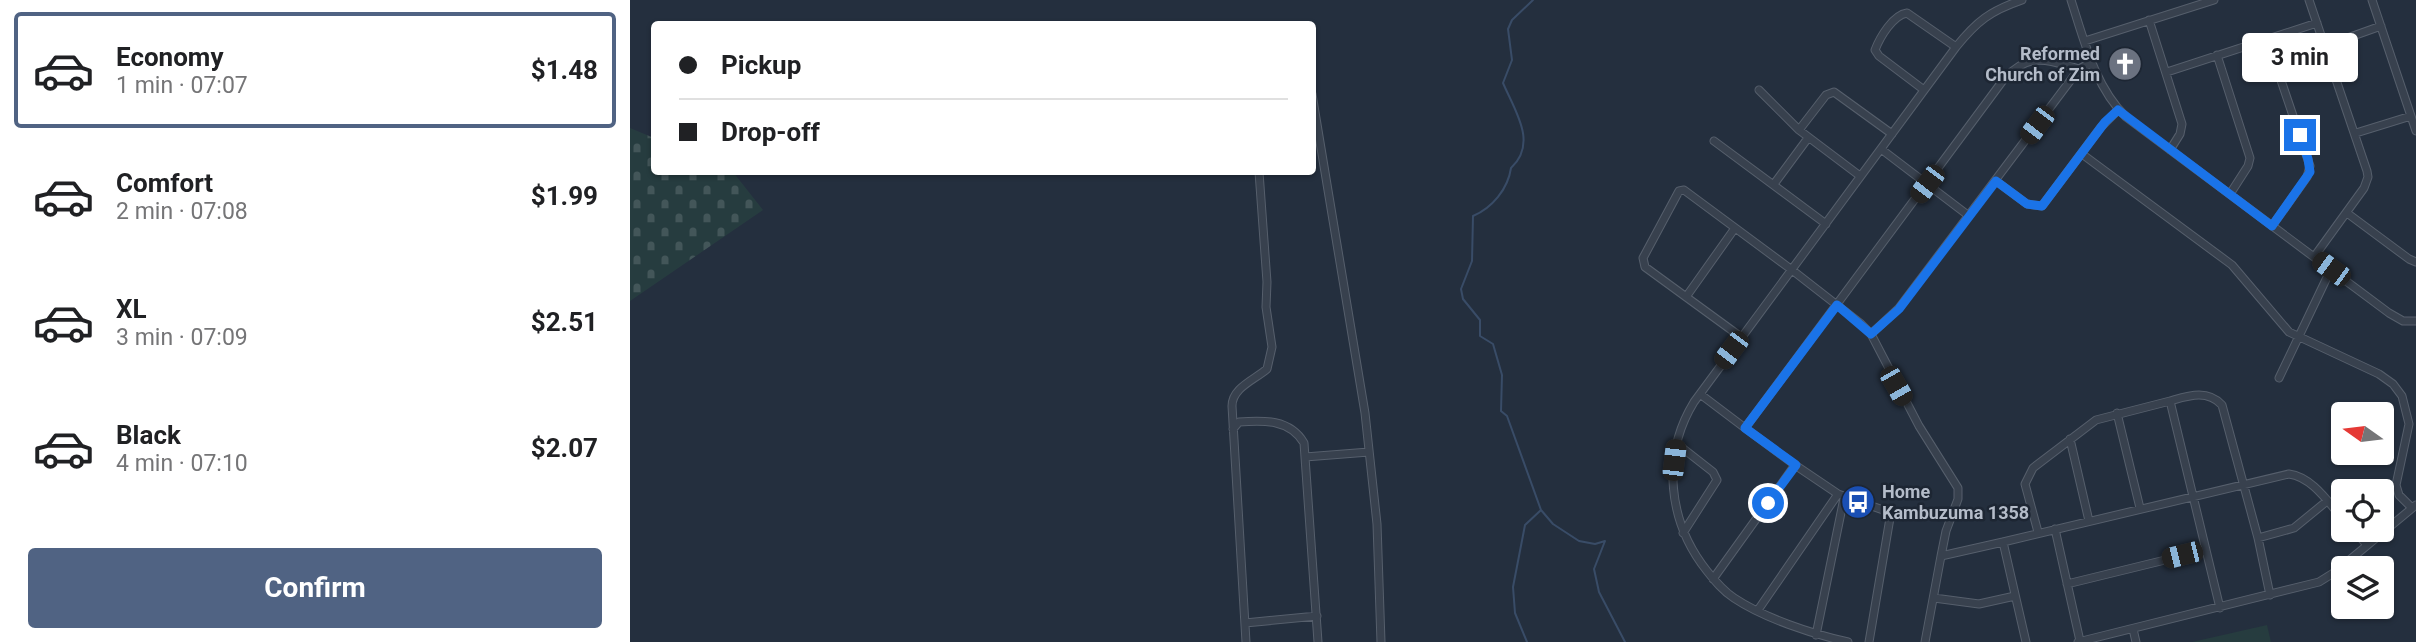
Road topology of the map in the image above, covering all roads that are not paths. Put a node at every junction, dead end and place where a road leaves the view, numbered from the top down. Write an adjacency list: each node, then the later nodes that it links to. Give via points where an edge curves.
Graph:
1 (1995, 0): 7 (street)
2 (2022, 0): 7 (street)
3 (2071, 0): 12 (street)
4 (2214, 0): 8 (street)
5 (2309, 0): 9 (street)
6 (2372, 0): 10 (street)
7 (1997, 9): 14 (street)
8 (2149, 20): 12 (street); 18 (street)
9 (2317, 23): 11 (street); 13 (street)
10 (2381, 26): 13 (street); 22 (street)
11 (2267, 39): 15 (street); 42 (street, via 2310,166)
12 (2085, 41): 16 (street)
13 (2325, 46): 26 (street)
14 (1956, 47): 20 (street); 20 (street, via 1907,13 1896,18 1875,50)
15 (2217, 55): 18 (street); 38 (street, via 2250,154 2248,166)
16 (2092, 62): 17 (street); 21 (street)
17 (2079, 69): 35 (street); 37 (street, via 2041,59 2017,66)
18 (2166, 72): 31 (street, via 2182,124)
19 (1759, 90): 24 (street)
20 (1924, 90): 27 (street)
21 (2118, 110): 31 (street); 32 (street)
22 (2411, 116): 25 (street); 26 (street)
23 (1316, 118): 62 (street)
24 (1799, 130): 27 (street, via 1826,94 1834,92); 28 (street)
25 (2416, 131)
26 (2356, 133): 39 (street, via 2368,177)
27 (1892, 134): 30 (street)
28 (1808, 138): 34 (street); 36 (street)
29 (1714, 141): 36 (street)
30 (1881, 149): 34 (street); 37 (street)
31 (2170, 150): 38 (street)
32 (2082, 154): 35 (street, via 2042,206 2027,204); 53 (street, via 2232,265 2280,323)
33 (1259, 175): 59 (street, via 1272,347 1267,369 1232,398)
34 (1860, 176): 41 (street)
35 (1996, 181): 40 (street)
36 (1774, 184): 41 (street)
37 (1927, 184): 40 (street); 49 (street)
38 (2230, 194): 42 (street)
39 (2347, 213): 44 (street); 45 (street)
40 (1969, 216): 51 (street, via 1899,309)
41 (1826, 224): 47 (street)
42 (2272, 226): 44 (street)
43 (1735, 228): 47 (street); 48 (street); 48 (street, via 1684,190 1679,191 1643,258 1645,267)
44 (2314, 257): 46 (street)
45 (2416, 262)
46 (2331, 269): 50 (street, via 2389,313 2403,321); 53 (street)
47 (1792, 270): 49 (street); 52 (street)
48 (1686, 297): 52 (street)
49 (1837, 305): 51 (street); 58 (street)
50 (2416, 321)
51 (1871, 334): 81 (street, via 1958,488)
52 (1741, 337): 55 (street)
53 (2298, 337): 54 (street); 70 (street, via 2379,374 2398,389 2409,424 2396,485 2399,495)
54 (2279, 378)
55 (1700, 394): 58 (street); 61 (street, via 1682,422)
56 (2170, 401): 57 (street); 65 (street, via 2205,395 2222,405); 67 (street)
57 (2117, 413): 60 (street, via 2090,423); 71 (street)
58 (1745, 428): 64 (street)
59 (1233, 430): 63 (street, via 1239,422 1255,420 1290,427 1304,443); 90 (street)
60 (2070, 439): 72 (street); 74 (street, via 2032,468 2026,478)
61 (1676, 443): 75 (street, via 1674,494); 75 (street, via 1717,480)
62 (1369, 452): 63 (street); 95 (street)
63 (1305, 457): 89 (street)
64 (1796, 465): 66 (street); 82 (street)
65 (2243, 484): 67 (street); 68 (street, via 2296,474); 76 (street)
66 (1841, 496): 88 (street); 92 (street); 97 (street, via 1883,510 1890,518)
67 (2192, 497): 71 (street); 80 (street)
68 (2327, 501): 69 (street); 76 (street, via 2294,528)
69 (2331, 506)
70 (2414, 507): 79 (street)
71 (2140, 508): 72 (street)
72 (2090, 520): 73 (street)
73 (2055, 529): 74 (street); 83 (street)
74 (2038, 532): 77 (street)
75 (1683, 533): 82 (street)
76 (2258, 538): 84 (street)
77 (2003, 542): 81 (street); 85 (street)
78 (2364, 542): 79 (street)
79 (2367, 545): 84 (street, via 2327,578)
80 (2206, 550): 83 (street); 87 (street)
81 (1941, 556): 86 (street)
82 (1713, 579): 88 (street, via 1732,597)
83 (2067, 584): 100 (street)
84 (2270, 595): 87 (street)
85 (2015, 596): 86 (street, via 1979,604); 99 (street)
86 (1934, 598): 98 (street)
87 (2220, 608): 91 (street)
88 (1758, 610): 92 (street)
89 (1317, 617): 90 (street); 94 (street)
90 (1245, 623): 93 (street)
91 (2133, 629): 100 (street); 101 (street)
92 (1816, 635): 96 (street)
93 (1246, 642)
94 (1318, 642)
95 (1381, 642)
96 (1848, 642)
97 (1869, 642)
98 (1925, 642)
99 (2026, 642)
100 (2079, 642)
101 (2136, 642)

